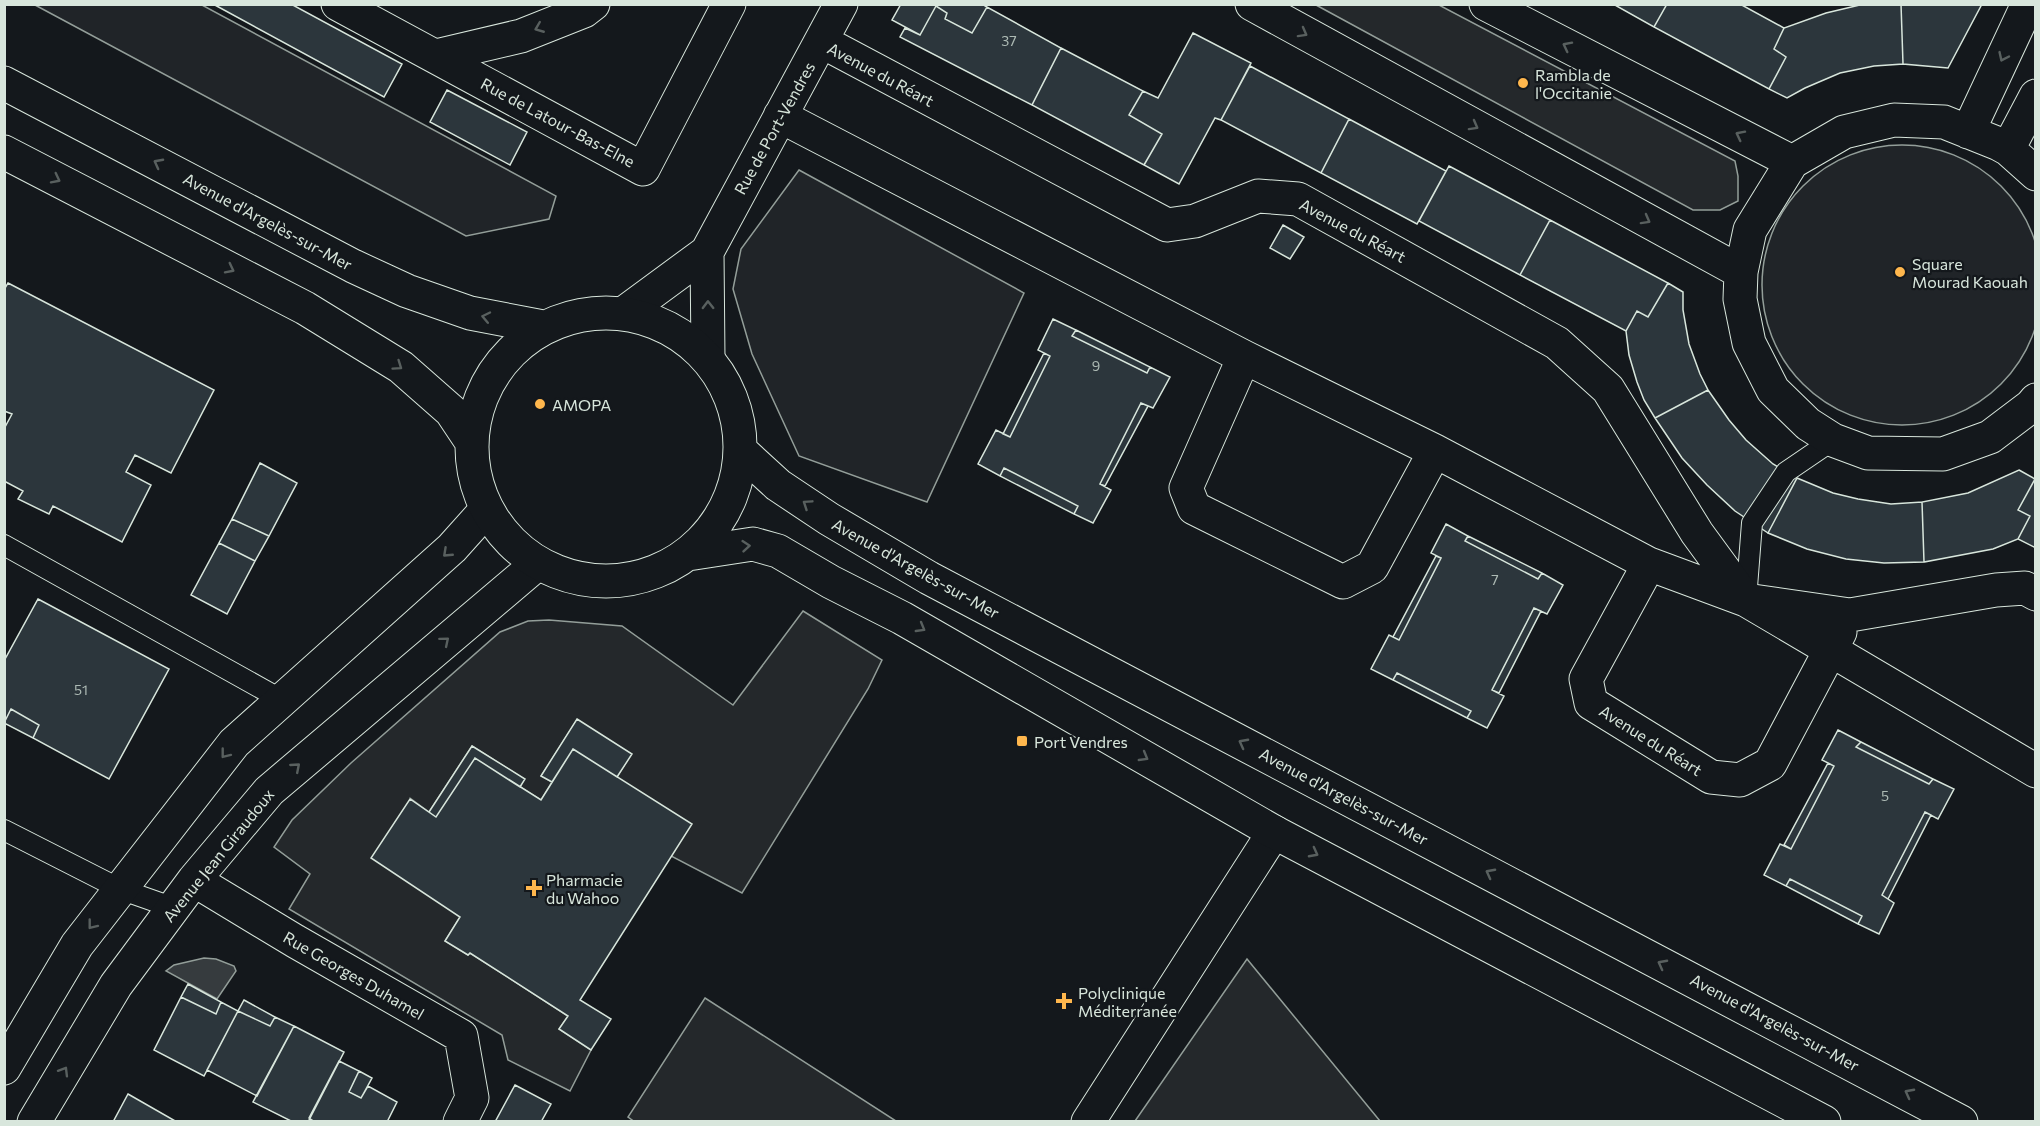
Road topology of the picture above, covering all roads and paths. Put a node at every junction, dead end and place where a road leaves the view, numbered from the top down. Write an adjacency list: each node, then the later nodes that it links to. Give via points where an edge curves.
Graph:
1 (338, 4): 9 (street, Rue de Latour-Bas-Elne)
2 (593, 4): 9 (street, one-way to 9, via 520,36)
3 (729, 4): 9 (street, Rue de Latour-Bas-Elne, via 644,169)
4 (841, 4): 8 (street, Rue de Port-Vendres)
5 (1252, 4): 19 (street, one-way to 19)
6 (1486, 4): 16 (street, one-way to 6)
7 (2028, 4): 13 (street, one-way to 13)
8 (821, 41): 12 (street, Rue de Port-Vendres); 35 (street, Avenue du Réart, via 1167,225 1195,221 1258,196 1298,199 1557,343 1608,389 1697,533)
9 (436, 56)
10 (4, 83): 21 (street, Avenue d'Argelès-sur-Mer, one-way to 10, via 470,314 407,291)
11 (2036, 96): 14 (street)
12 (780, 116): 18 (street, Rue de Port-Vendres); 22 (street, Avenue du Réart)
13 (1968, 132): 14 (street); 16 (street, via 1944,122 1894,120 1844,132)
14 (2008, 149): 17 (street)
15 (4, 152): 26 (street, one-way to 26, via 305,308 401,367 451,411)
16 (1792, 162): 19 (street, via 1750,230)
17 (2036, 174)
18 (707, 252): 20 (street, Rue de Port-Vendres); 23 (street, Rue de Port-Vendres, one-way to 18)
19 (1741, 272): 25 (street, via 1740,299 1749,343 1773,390 1808,424)
20 (624, 313): 21 (street, via 583,314); 23 (street, via 656,321 684,336)
21 (543, 327): 26 (street, via 515,347 492,375 477,406)
22 (1244, 357): 28 (street, Avenue du Réart); 28 (street, via 1186,488 1194,508 1343,582 1371,567)
23 (708, 358): 27 (street, via 727,386 735,407)
24 (2034, 405): 25 (street, via 1990,437 1942,454 1868,453)
25 (1833, 440): 35 (lane, via 1785,472 1752,522)
26 (471, 441): 29 (street, via 474,476)
27 (741, 450): 31 (street, via 734,490 716,525); 50 (street, Avenue d'Argelès-sur-Mer, one-way to 27, via 929,578 787,491)
28 (1435, 451): 33 (street, Avenue du Réart)
29 (486, 510): 32 (street, via 508,540); 38 (street, one-way to 38, via 452,548)
30 (4, 545): 38 (lane)
31 (688, 554): 32 (street, via 649,576 611,582 573,578); 41 (street, one-way to 41, via 753,544 778,551 903,618)
32 (537, 564): 42 (street, Avenue Jean Giraudoux, one-way to 32, via 269,791)
33 (1649, 564): 35 (street, Avenue du Réart); 37 (street, Avenue du Réart, via 1586,679 1591,703 1711,777 1740,780 1770,764)
34 (2036, 594): 36 (street, Avenue du Réart, via 2025,588 1996,590)
35 (1746, 600): 36 (street, Avenue du Réart); 37 (street, Avenue du Réart)
36 (1850, 615): 37 (street, Avenue du Réart)
37 (1830, 649): 39 (street, Avenue du Réart)
38 (282, 699): 43 (street, one-way to 43, via 234,743)
39 (2036, 771)
40 (4, 830): 43 (lane)
41 (1274, 832): 48 (street); 49 (street, one-way to 49)
42 (194, 880): 44 (street, Avenue Jean Giraudoux); 46 (street, Rue Georges Duhamel, via 461,1036)
43 (120, 889): 44 (lane); 45 (street, one-way to 45, via 77,945)
44 (174, 908): 47 (street, Avenue Jean Giraudoux, one-way to 44, via 116,985)
45 (4, 1068)
46 (466, 1110)
47 (34, 1122)
48 (1088, 1122)
49 (1824, 1122)
50 (1961, 1122)

